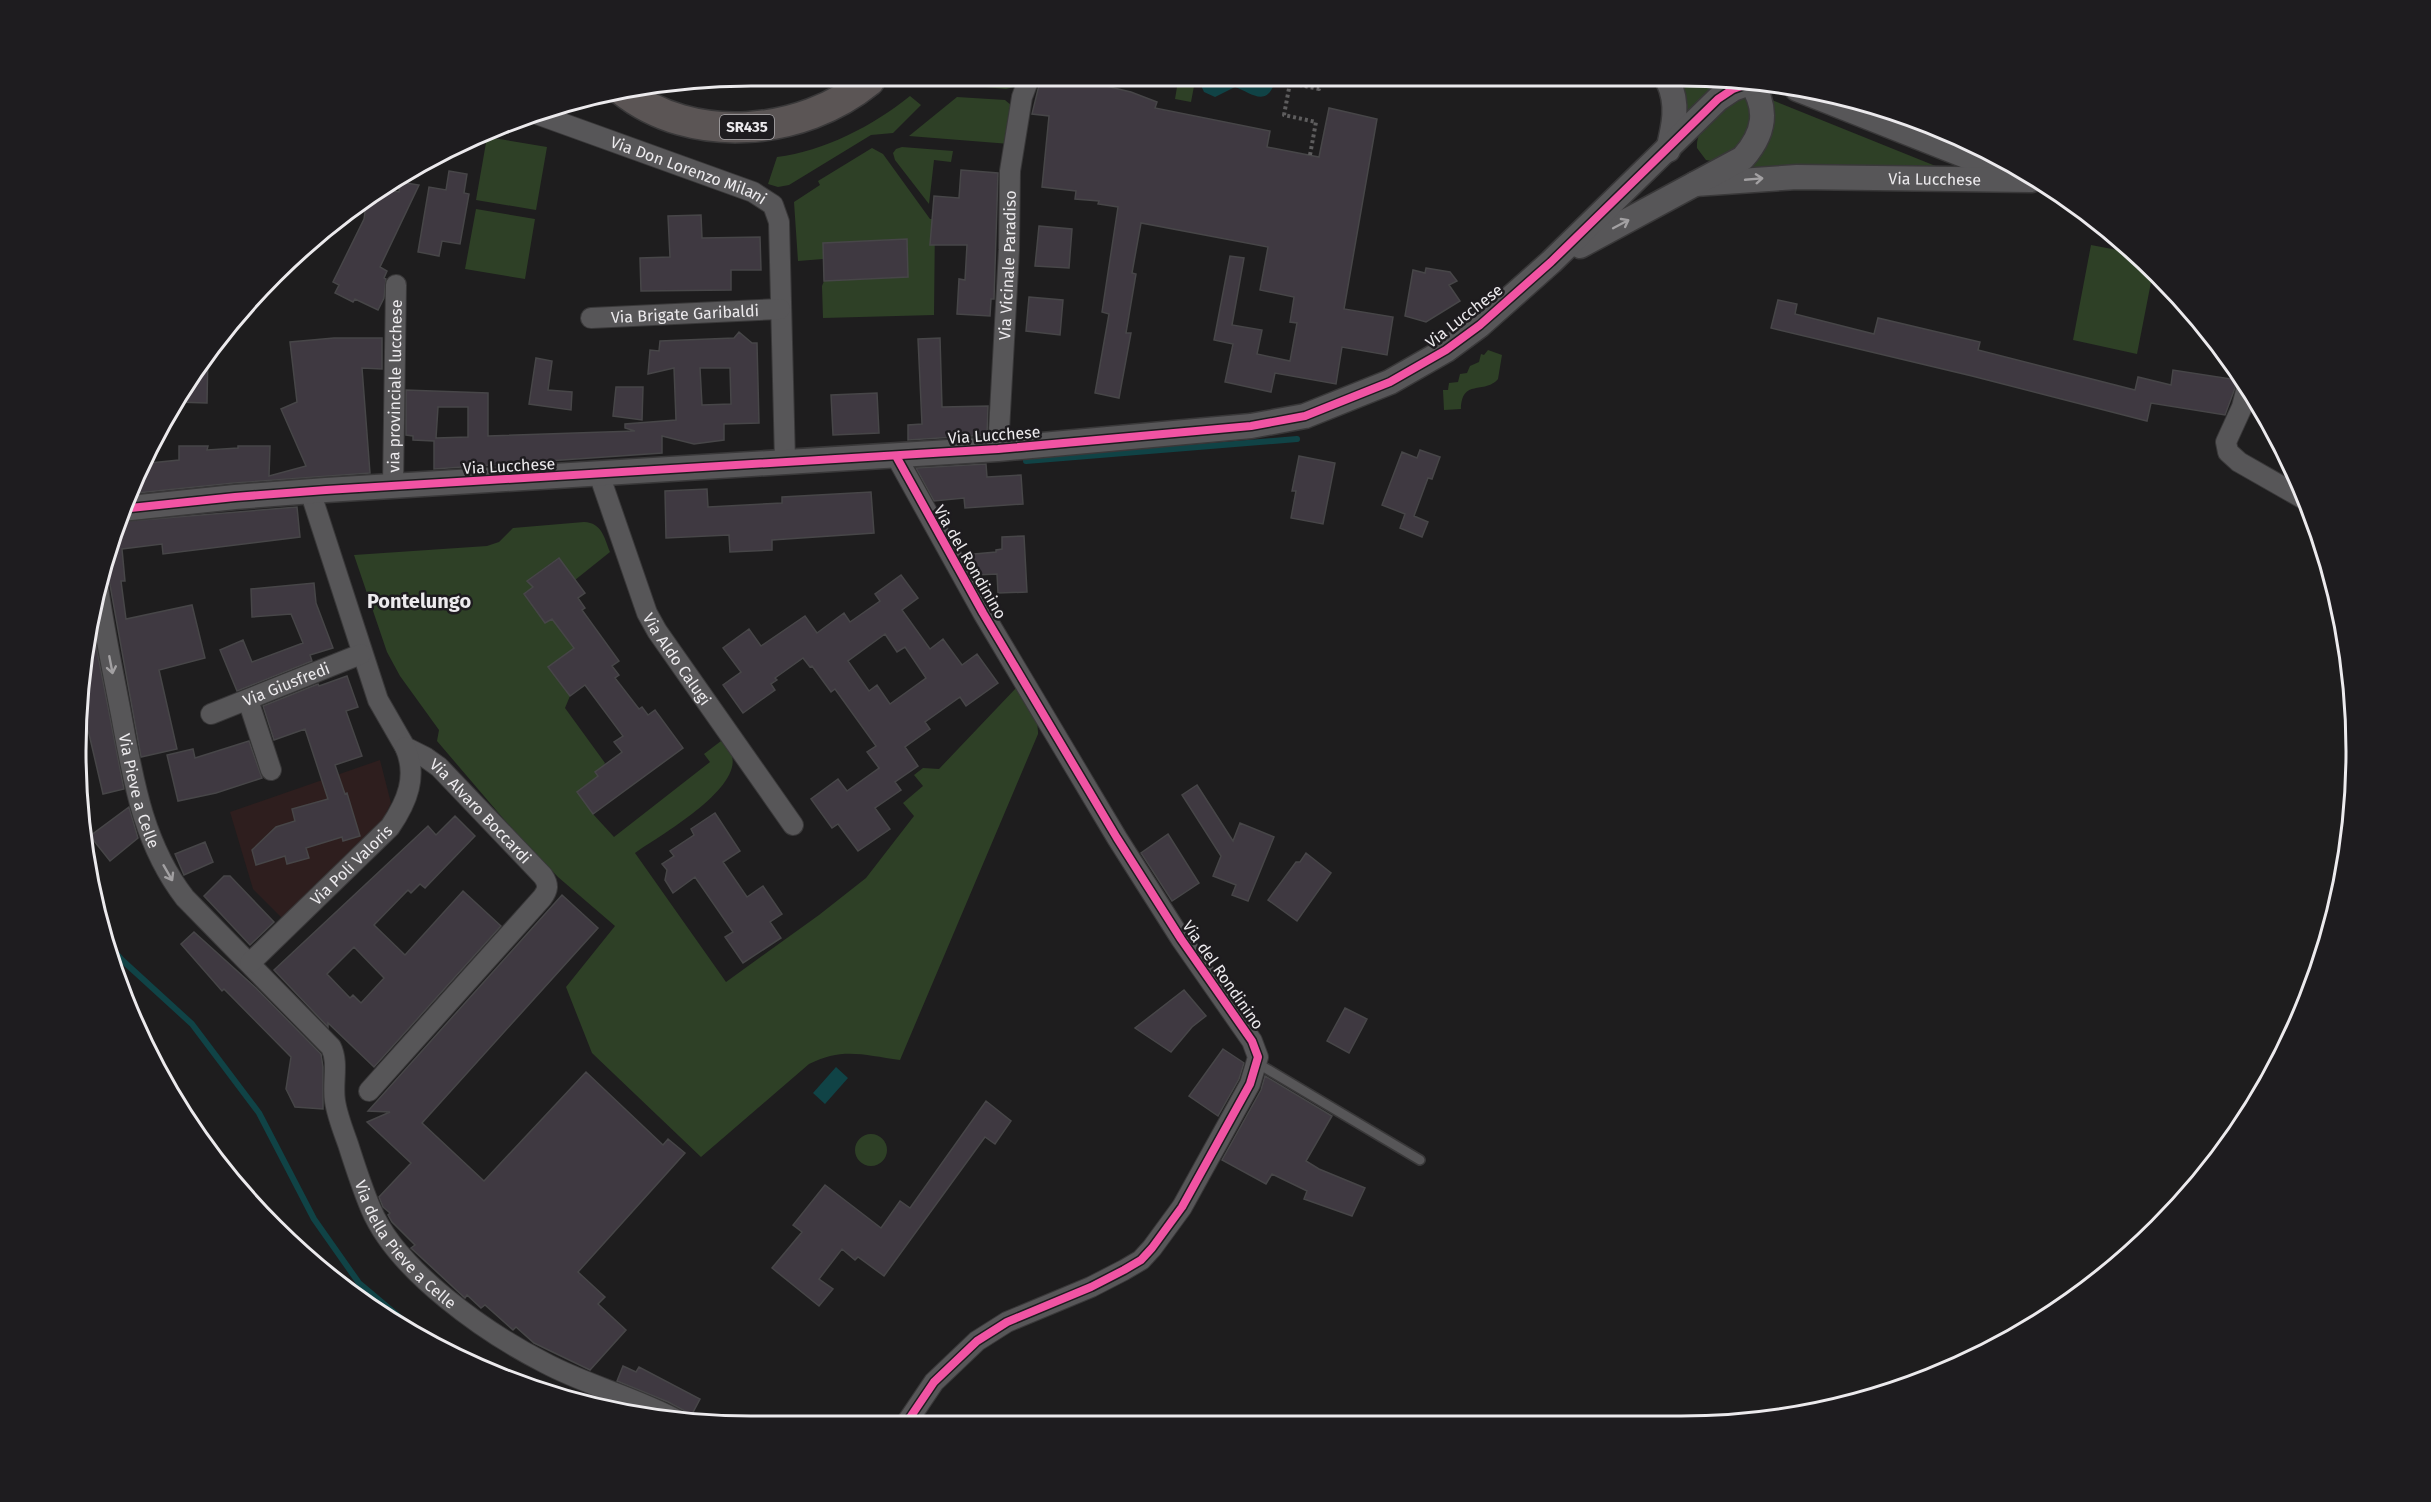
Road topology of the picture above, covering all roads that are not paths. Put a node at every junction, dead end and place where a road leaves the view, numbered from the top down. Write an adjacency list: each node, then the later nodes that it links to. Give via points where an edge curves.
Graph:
1 (863, 85): 6 (main road, SR435, via 810,115 743,127 709,126 669,116)
2 (1026, 85): 18 (street, Via Vicinale Paradiso, via 1010,171)
3 (1669, 85): 9 (street, via 1675,106)
4 (1735, 88): 9 (street, Via Lucchese, via 1718,99)
5 (1757, 90): 12 (street, Via Lucchese, via 1763,113 1755,143 1735,164)
6 (631, 96)
7 (1834, 104): 10 (street, Via Lucchese)
8 (547, 118): 15 (street, Via Don Lorenzo Milani, via 766,199 775,208 779,222)
9 (1668, 150): 13 (street, Via Lucchese)
10 (1989, 162)
11 (2022, 180): 12 (street, Via Lucchese, one-way to 11, via 1797,177)
12 (1695, 184): 13 (street, Via Lucchese, one-way to 12)
13 (1551, 262): 18 (street, Via Lucchese, via 1480,325 1429,361 1373,390 1305,416 1251,426)
14 (396, 285): 22 (street, via provinciale lucchese)
15 (780, 309): 16 (street, Via Brigate Garibaldi); 20 (street, Via Don Lorenzo Milani)
16 (591, 318)
17 (2244, 399): 24 (street, via 2226,442 2228,452 2238,462)
18 (998, 449): 19 (street, Via Lucchese)
19 (896, 456): 20 (street, Via Lucchese); 34 (street, Via del Rondinino, via 983,613 1117,838 1252,1041)
20 (784, 461): 21 (street, Via Lucchese)
21 (599, 474): 22 (street, Via Lucchese); 32 (street, Via Aldo Calugi, via 641,599 657,631)
22 (393, 486): 23 (street, Via Lucchese)
23 (310, 491): 25 (street, Via Lucchese); 27 (street)
24 (2294, 493)
25 (132, 508)
26 (102, 606): 33 (street, Via Pieve a Celle, one-way to 33, via 134,781 151,839 185,898)
27 (361, 654): 28 (street, Via Giusfredi); 30 (street, via 378,700)
28 (248, 700): 29 (street, Via Giusfredi); 31 (street)
29 (211, 714)
30 (405, 747): 33 (street, Via Poli Valoris, via 412,775 404,804 390,827); 35 (street, Via Alvaro Boccardi, via 440,767 543,876 547,889)
31 (271, 770)
32 (793, 825)
33 (250, 963): 37 (street, Via della Pieve a Celle, via 331,1047 335,1057 337,1112 362,1187 376,1220 413,1267 464,1312 546,1364)
34 (1257, 1063): 36 (lane); 38 (street, via 1250,1084 1201,1176 1182,1208 1141,1260 1091,1287 1007,1322 977,1341 934,1382)
35 (369, 1091)
36 (1420, 1160)
37 (655, 1410)
38 (910, 1417)

